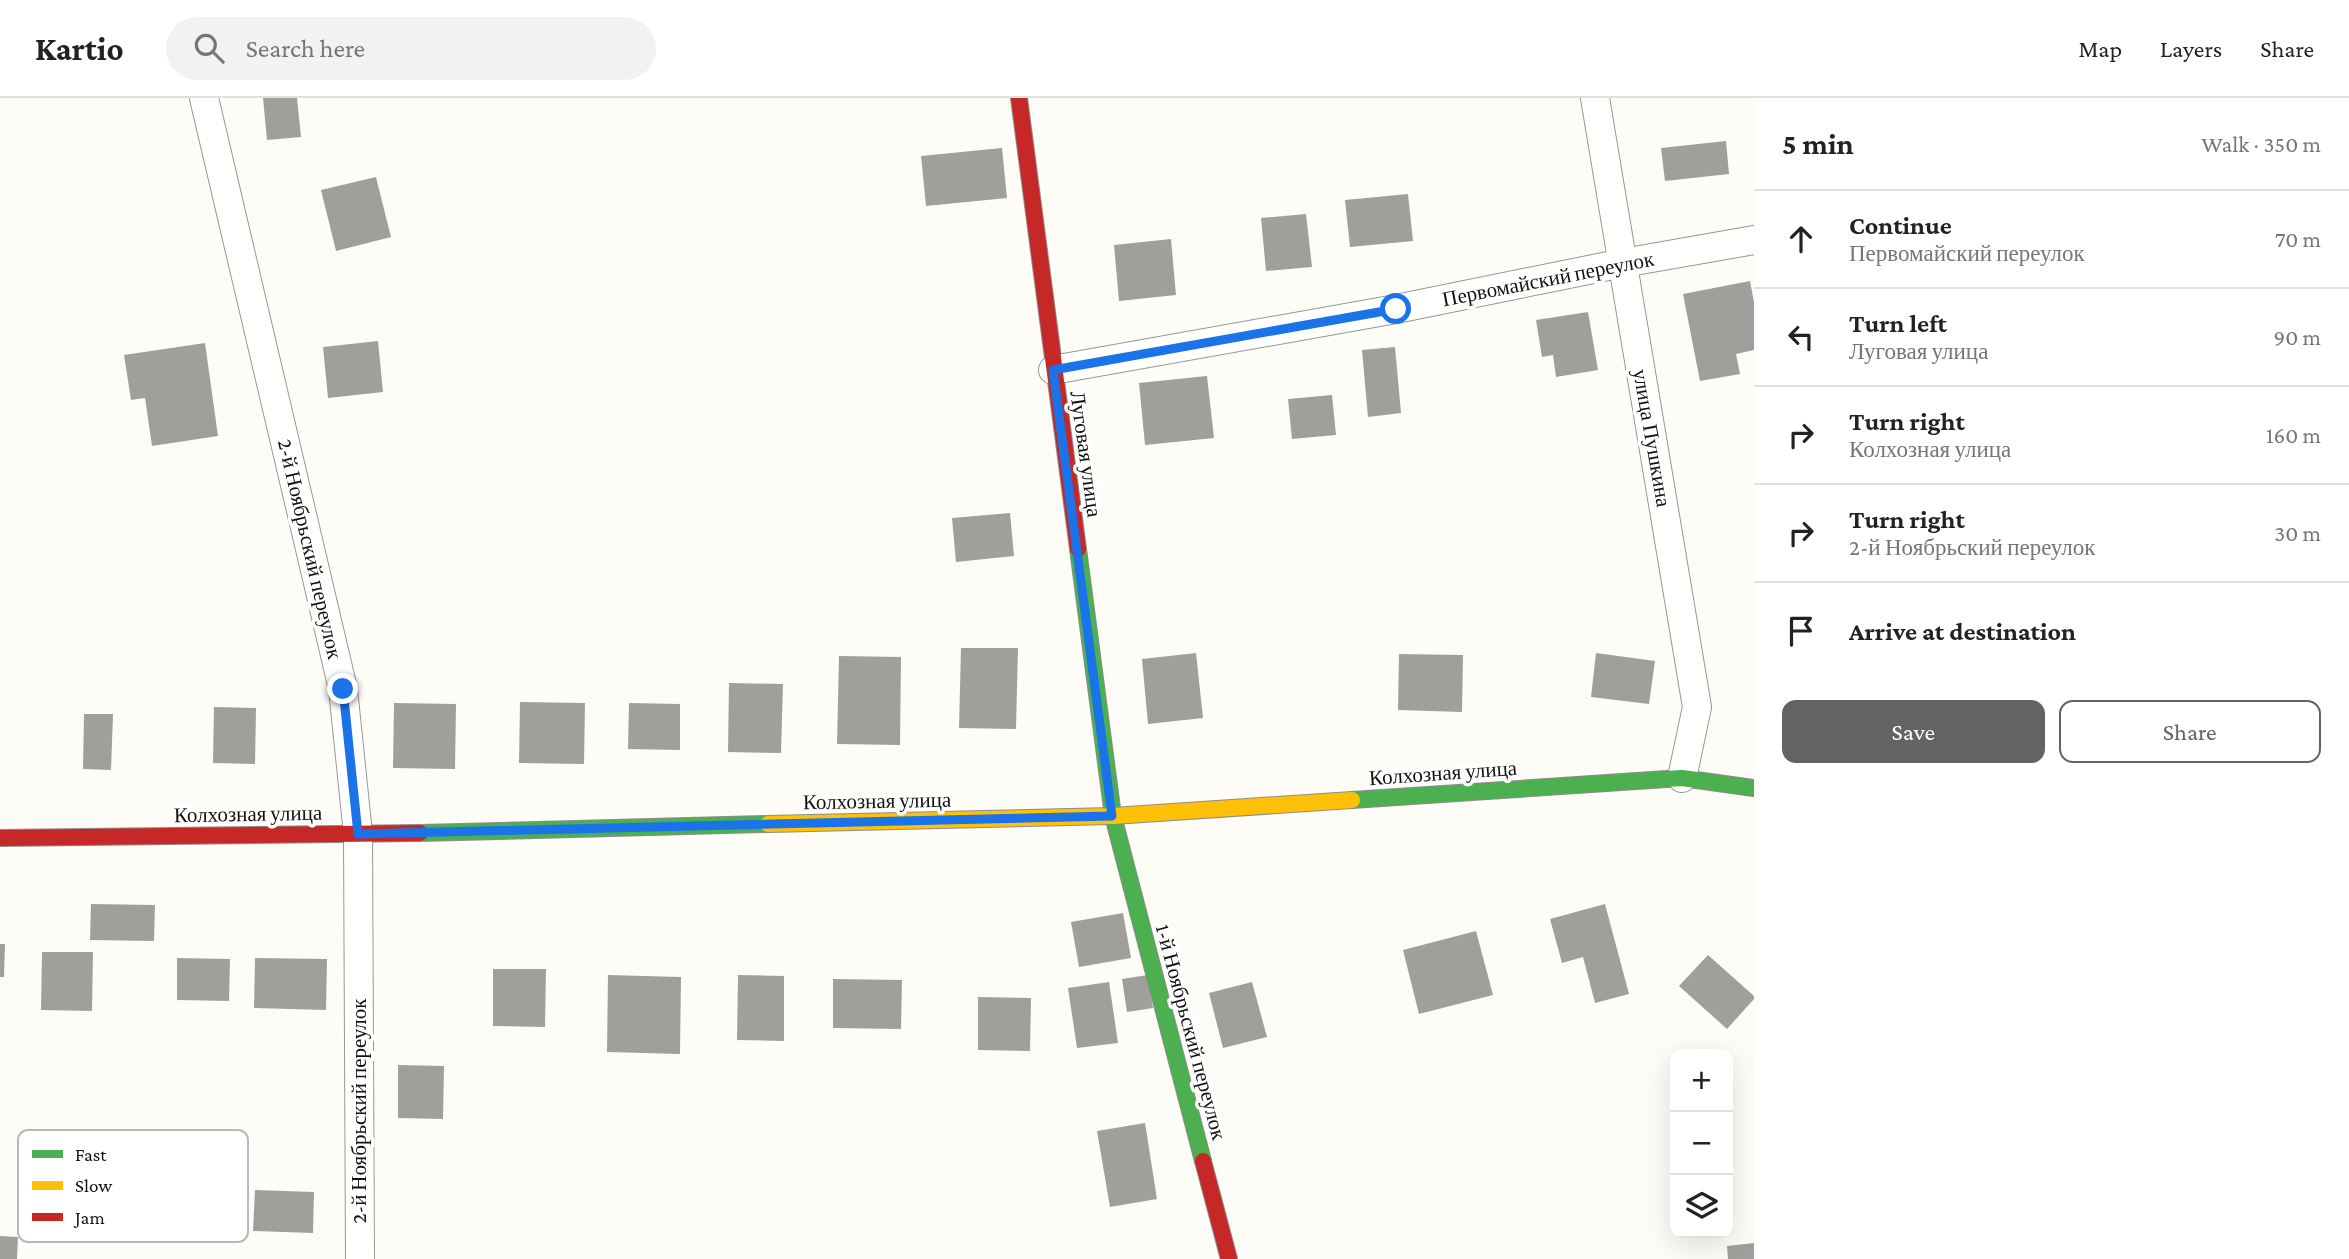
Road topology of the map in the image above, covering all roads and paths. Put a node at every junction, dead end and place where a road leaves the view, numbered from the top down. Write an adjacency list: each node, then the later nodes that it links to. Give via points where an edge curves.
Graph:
1 (204, 98): 10 (street, 2-й Ноябрьский переулок, via 343,689)
2 (1019, 98): 6 (street, Луговая улица)
3 (1595, 98): 5 (street, улица Пушкина)
4 (1754, 240): 5 (street, Первомайский переулок)
5 (1623, 263): 6 (street, Первомайский переулок); 7 (street, улица Пушкина, via 1697,707)
6 (1053, 370): 9 (street, Луговая улица)
7 (1682, 778): 8 (street, Колхозная улица); 9 (street, Колхозная улица)
8 (1754, 788)
9 (1112, 816): 10 (street, Колхозная улица); 13 (street, 1-й Ноябрьский переулок)
10 (358, 834): 11 (street, Колхозная улица); 12 (street, 2-й Ноябрьский переулок)
11 (0, 838)
12 (360, 1259)
13 (1229, 1259)

